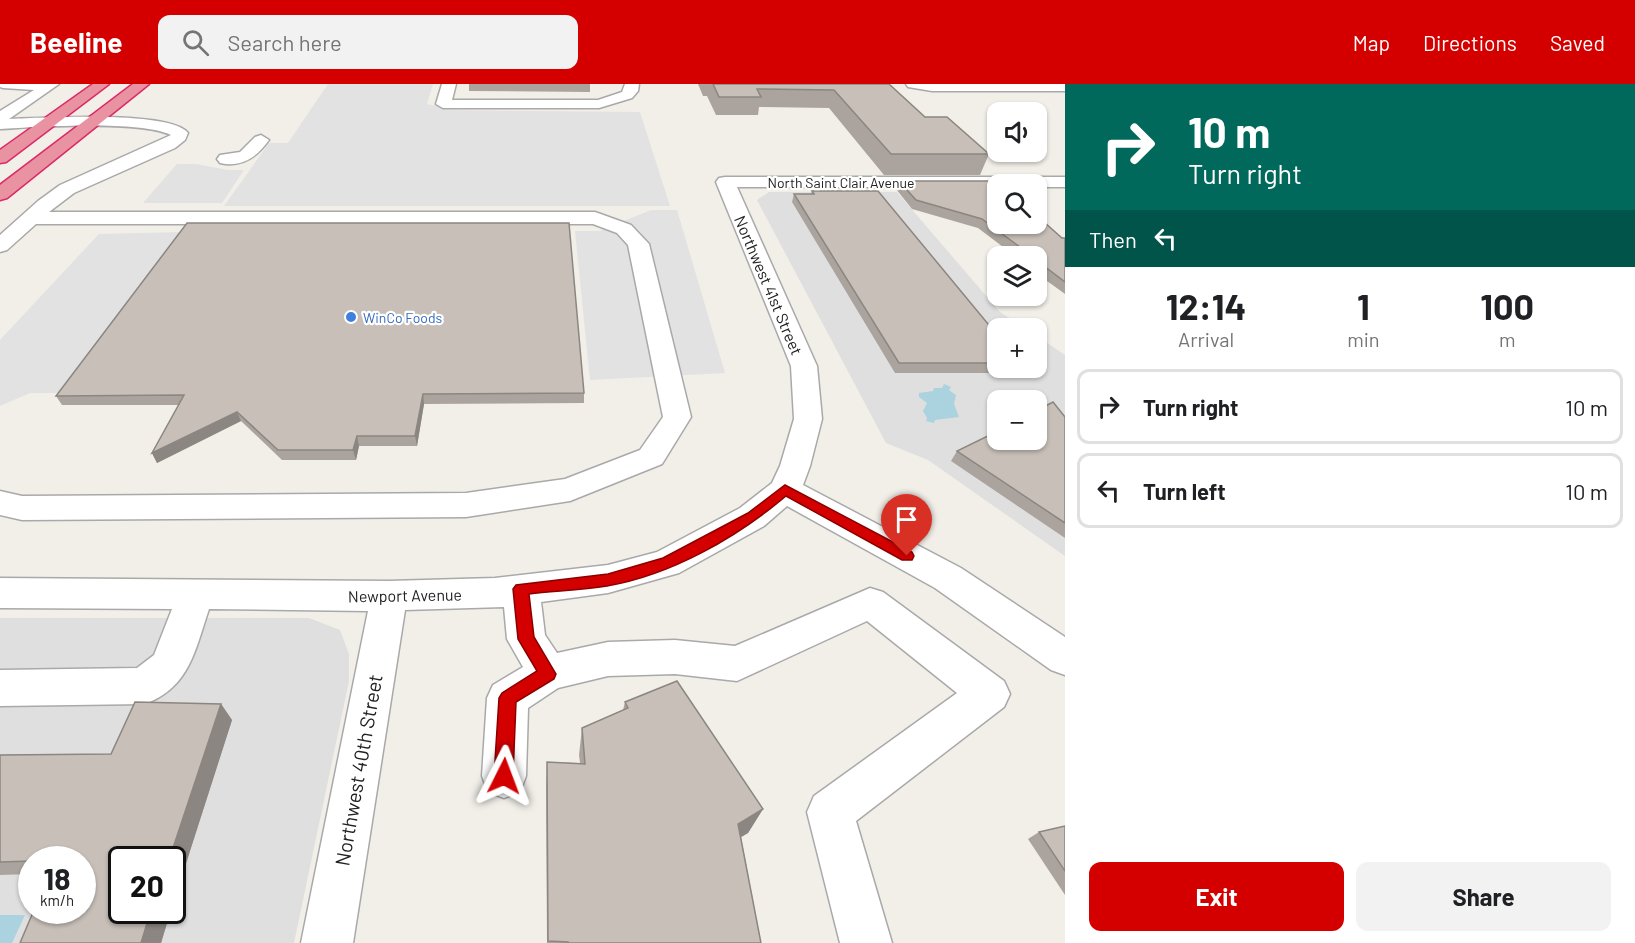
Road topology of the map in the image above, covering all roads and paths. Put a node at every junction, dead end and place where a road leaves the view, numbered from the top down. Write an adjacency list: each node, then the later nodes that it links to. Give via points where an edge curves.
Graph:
1 (102, 84): 11 (highway)
2 (142, 84): 12 (highway)
3 (449, 84): 4 (street, via 443,104 599,104 627,95)
4 (632, 84)
5 (913, 84): 8 (street)
6 (2, 85): 7 (street)
7 (51, 85): 9 (street)
8 (1065, 87)
9 (0, 118)
10 (0, 123): 11 (street)
11 (47, 123): 12 (street); 13 (highway)
12 (93, 123): 19 (highway); 21 (street, via 148,124 180,133 169,144 67,189)
13 (0, 158)
14 (725, 182): 15 (street, North Saint Clair Avenue); 23 (street, Northwest 41st Street, via 804,366 808,419)
15 (987, 182)
16 (1047, 182): 17 (street, North Saint Clair Avenue)
17 (1065, 182)
18 (1047, 188): 20 (street)
19 (0, 194)
20 (1065, 203)
21 (31, 218): 22 (street); 24 (street, via 595,218 624,229 639,244 677,417 651,457 570,490 466,505 21,508)
22 (0, 246)
23 (785, 490): 25 (street, Newport Avenue, via 752,517 667,563 608,579); 29 (street, via 948,578)
24 (0, 503)
25 (521, 589): 28 (street, Newport Avenue); 30 (street, via 526,639)
26 (0, 593): 27 (street, Newport Avenue)
27 (196, 595): 28 (street, Newport Avenue); 31 (street, via 169,666 145,686)
28 (389, 596): 33 (street, Northwest 40th Street)
29 (1065, 658)
30 (548, 674): 32 (street, via 508,698); 34 (street, via 608,659 675,657 737,664 870,603 989,694 830,812)
31 (0, 688)
32 (504, 776)
33 (327, 943)
34 (866, 943)

